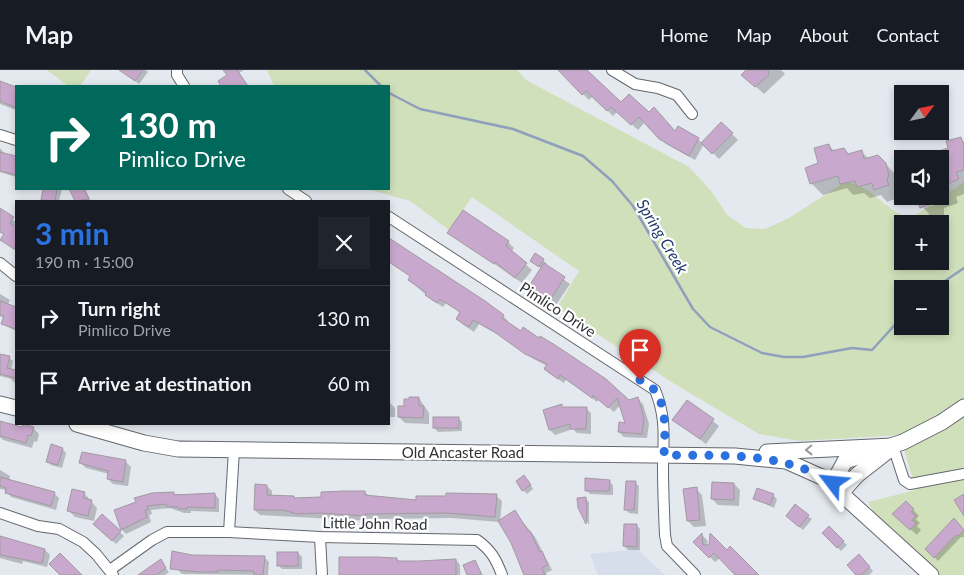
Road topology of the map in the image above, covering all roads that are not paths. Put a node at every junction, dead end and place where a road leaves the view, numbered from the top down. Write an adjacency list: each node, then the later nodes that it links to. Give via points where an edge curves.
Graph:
1 (177, 70): 3 (street)
2 (612, 70): 4 (street, via 635,84 677,95)
3 (183, 85)
4 (692, 114)
5 (0, 135): 6 (street)
6 (15, 140)
7 (290, 190): 8 (street)
8 (304, 200)
9 (390, 218): 19 (street, Pimlico Drive, via 655,390 662,408)
10 (0, 263): 11 (street)
11 (15, 275)
12 (0, 404): 14 (street)
13 (964, 407): 17 (street, via 922,433)
14 (15, 408)
15 (83, 425): 16 (street, Old Ancaster Road)
16 (102, 428): 18 (street, Old Ancaster Road, via 178,448)
17 (893, 446): 20 (street, one-way to 20, via 771,451); 21 (street, via 904,480 910,484); 22 (street, via 885,456)
18 (234, 450): 19 (street, Old Ancaster Road); 24 (street)
19 (664, 455): 20 (street, Old Ancaster Road); 29 (street, Pimlico Drive, via 664,535 667,546)
20 (735, 456): 22 (street, Old Ancaster Road, via 792,463)
21 (964, 474)
22 (838, 488): 30 (street, Old Ancaster Road)
23 (0, 513): 26 (street, via 38,526 59,528 83,542)
24 (229, 532): 25 (street, Little John Road); 26 (street, Little John Road, via 167,532)
25 (320, 537): 27 (street); 28 (street, Little John Road, via 477,540 492,553)
26 (111, 572)
27 (322, 575)
28 (502, 575)
29 (695, 575)
30 (931, 575)

